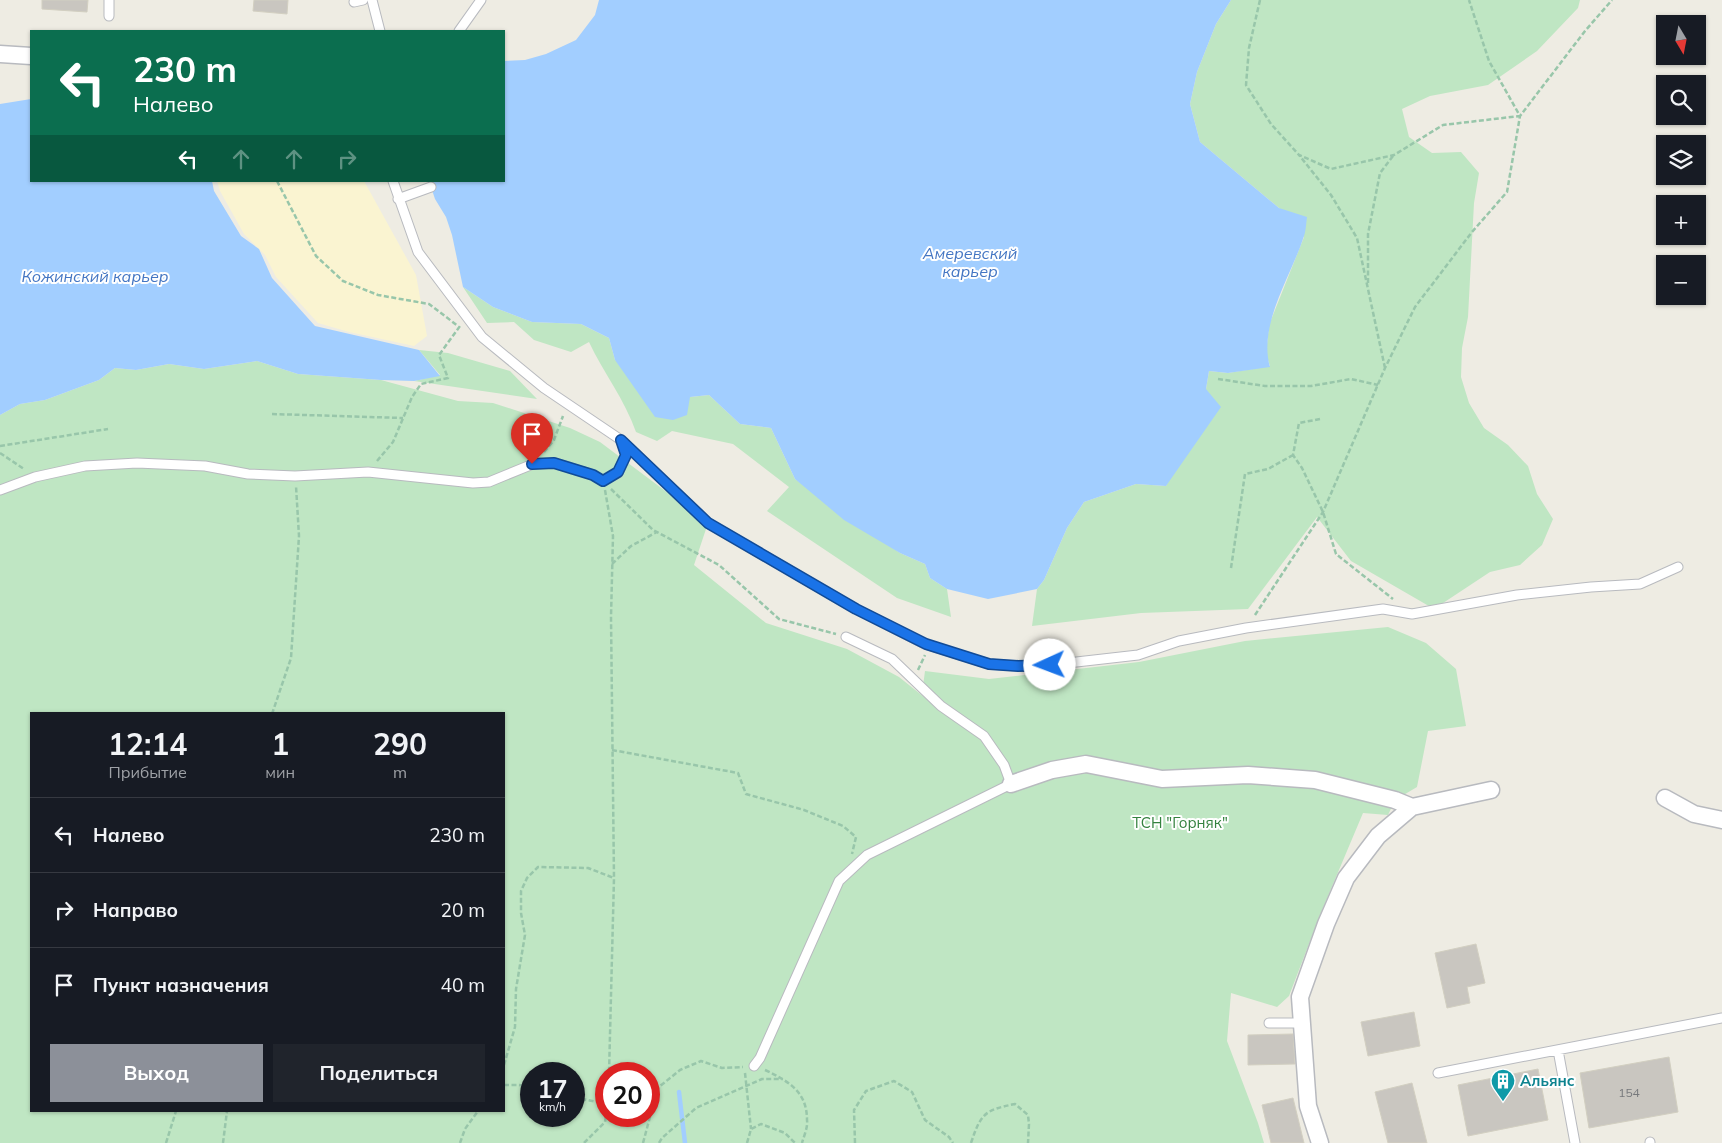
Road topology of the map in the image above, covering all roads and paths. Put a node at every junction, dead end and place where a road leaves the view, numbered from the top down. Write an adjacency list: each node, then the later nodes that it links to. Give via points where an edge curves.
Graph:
1 (109, 0): 7 (lane)
2 (372, 0): 8 (lane)
3 (481, 0): 9 (lane)
4 (1260, 0): 13 (path, via 1249,48 1246,85 1270,124)
5 (1469, 0): 12 (path, via 1489,61)
6 (1612, 0): 12 (path)
7 (109, 16)
8 (380, 30)
9 (460, 30)
10 (0, 54): 11 (street)
11 (30, 56)
12 (1520, 116): 14 (path, via 1442,125); 22 (path, via 1507,192 1415,306)
13 (1299, 155): 14 (path, via 1331,169); 19 (path, via 1331,195 1357,238)
14 (1394, 155): 19 (path, via 1380,173 1368,234)
15 (277, 182): 21 (path, via 316,256 343,281 378,295 428,304)
16 (392, 182): 18 (lane)
17 (431, 187): 18 (lane)
18 (398, 199): 20 (lane, via 418,252)
19 (1368, 288): 22 (path)
20 (466, 317): 21 (path); 25 (lane, via 482,337)
21 (459, 327): 27 (path, via 440,355 448,378 421,384)
22 (1385, 368): 24 (path)
23 (1218, 379): 24 (path, via 1265,386 1311,386 1350,379)
24 (1378, 385): 40 (path)
25 (568, 405): 30 (lane); 35 (path, via 554,440)
26 (272, 414): 27 (path)
27 (403, 418): 36 (path, via 393,442)
28 (1320, 419): 33 (path, via 1299,422)
29 (108, 429): 31 (path)
30 (621, 440): 38 (lane, via 626,455 618,472); 46 (lane, via 708,523 856,609 926,644 989,664 1050,665 1138,655 1178,641)
31 (0, 446)
32 (0, 453): 34 (path)
33 (1293, 454): 40 (path); 44 (path, via 1268,469 1245,474)
34 (10, 460)
35 (532, 464): 36 (lane, via 489,482 473,483); 38 (lane, via 554,463)
36 (368, 472): 37 (lane)
37 (295, 476): 39 (lane, via 248,474 205,466 120,464 85,466 52,473); 50 (path, via 299,536 291,658)
38 (603, 481): 41 (path); 42 (path, via 613,536)
39 (0, 490)
40 (1323, 512): 45 (path, via 1336,554); 46 (path)
41 (657, 532): 42 (path, via 631,546); 47 (path, via 719,565 779,619)
42 (612, 564): 51 (path)
43 (1678, 567): 45 (lane, via 1640,584 1517,595)
44 (1231, 568)
45 (1412, 614): 46 (lane, via 1383,609)
46 (1246, 628)
47 (846, 637): 52 (lane, via 892,659 941,706 984,736 1004,765)
48 (926, 652): 49 (path)
49 (918, 671)
50 (273, 712)
51 (612, 750): 57 (path, via 738,774 746,794 804,810 843,826 856,837); 58 (path)
52 (1011, 784): 55 (street, via 1052,770 1086,764 1162,779 1248,775 1315,780); 57 (lane, via 868,855)
53 (1491, 790): 55 (street)
54 (1664, 798): 56 (street, via 1694,814)
55 (1412, 807): 61 (street, via 1378,836 1346,878 1300,997)
56 (1722, 820)
57 (847, 873): 65 (lane, via 839,881 760,1058)
58 (614, 878): 63 (path, via 588,868 538,867 526,878 521,891 525,935 516,988 515,1026); 64 (path)
59 (1722, 1018): 62 (lane)
60 (1268, 1023): 61 (lane)
61 (1302, 1023): 91 (street, via 1308,1106)
62 (1558, 1050): 66 (lane); 92 (lane)
63 (505, 1061)
64 (609, 1062)
65 (750, 1066): 67 (path); 70 (path); 71 (path, via 722,1068 702,1061 680,1070)
66 (1438, 1073)
67 (784, 1080): 70 (path, via 762,1079); 86 (path, via 802,1095 808,1120)
68 (520, 1084): 69 (path)
69 (505, 1085)
70 (747, 1085): 77 (path); 83 (path, via 696,1108)
71 (660, 1088)
72 (176, 1112): 78 (path)
73 (227, 1112): 79 (path)
74 (477, 1112): 80 (path, via 465,1128)
75 (600, 1127): 81 (path)
76 (648, 1127): 82 (path)
77 (751, 1129): 84 (path); 85 (path, via 761,1124 785,1133)
78 (166, 1143)
79 (223, 1143)
80 (460, 1143)
81 (584, 1143)
82 (643, 1143)
83 (659, 1143)
84 (748, 1143)
85 (795, 1143)
86 (802, 1143)
87 (855, 1143): 88 (path, via 854,1110 866,1091 894,1081 912,1092 925,1120 950,1137)
88 (953, 1143)
89 (971, 1143): 90 (path, via 979,1121 992,1109 1015,1104 1028,1115)
90 (1028, 1143)
91 (1320, 1143)
92 (1574, 1143)

